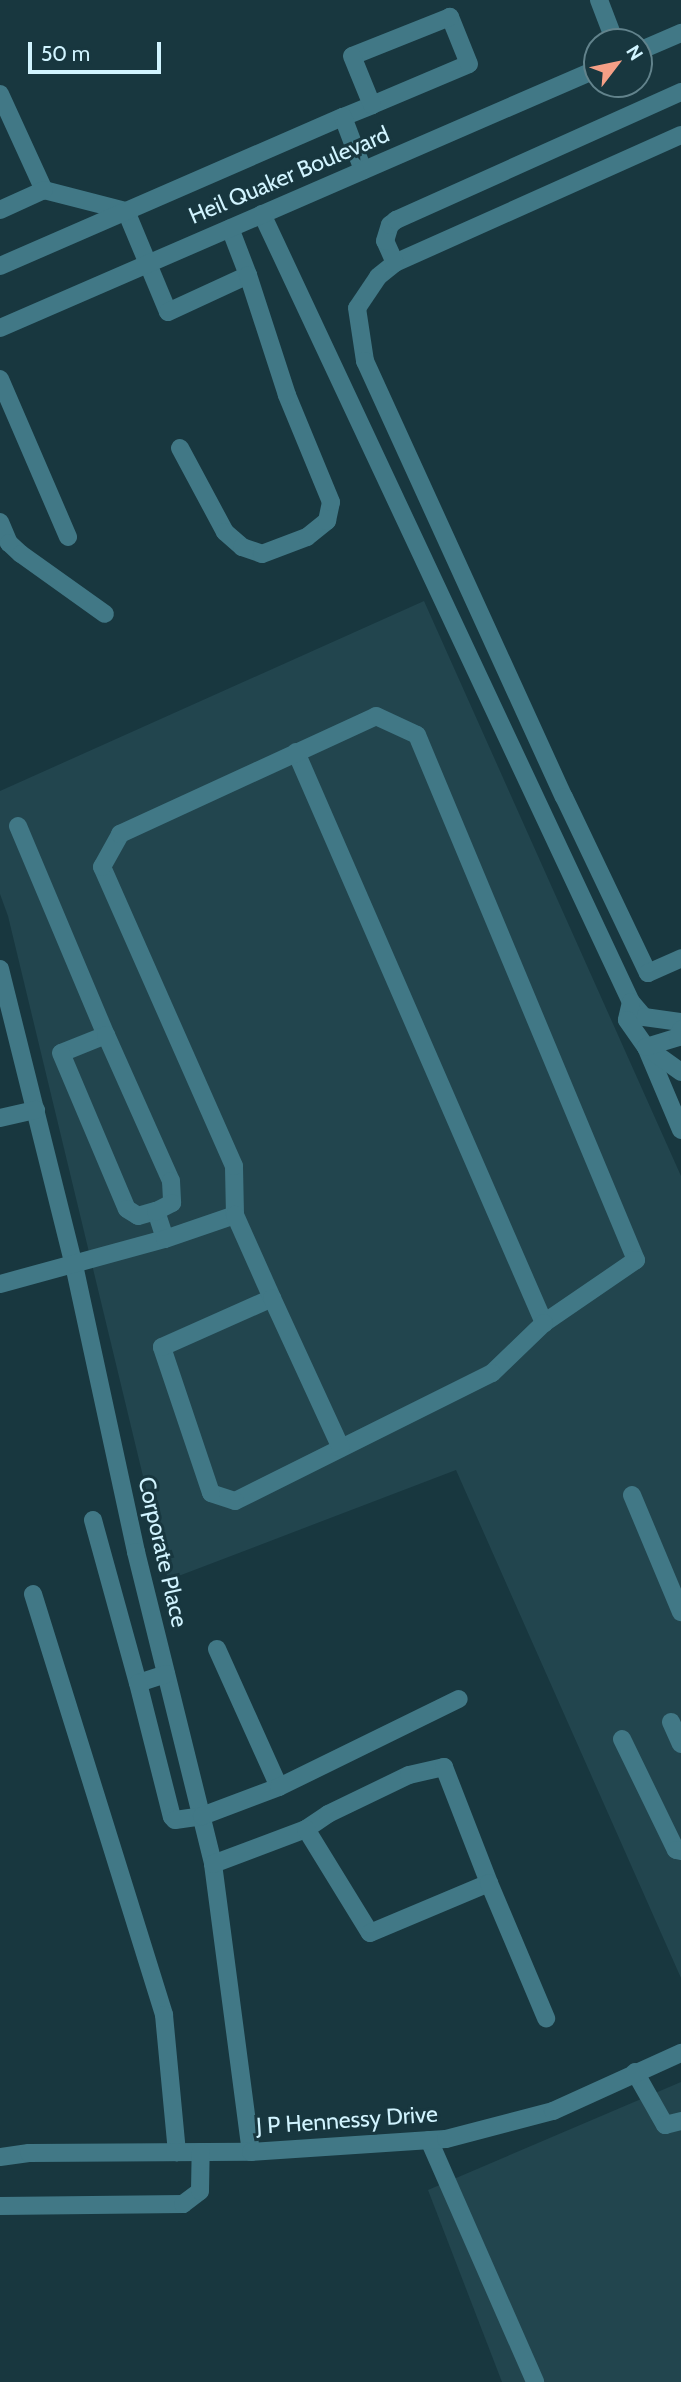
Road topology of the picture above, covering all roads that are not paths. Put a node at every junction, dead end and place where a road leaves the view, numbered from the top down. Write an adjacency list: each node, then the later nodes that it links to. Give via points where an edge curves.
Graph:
1 (604, 2): 2 (street)
2 (611, 28)
3 (681, 33): 4 (street)
4 (653, 45)
5 (583, 75): 11 (street, Heil Quaker Boulevard)
6 (681, 92): 18 (street, via 396,220 385,241)
7 (0, 94): 12 (street)
8 (372, 105): 8 (street, via 469,64 450,17 352,56); 9 (street)
9 (343, 117): 11 (street); 14 (street)
10 (681, 135): 18 (street)
11 (363, 170): 15 (street, Heil Quaker Boulevard)
12 (44, 190): 13 (street); 14 (street)
13 (0, 210)
14 (126, 211): 17 (street); 19 (street)
15 (262, 214): 16 (street, Heil Quaker Boulevard); 31 (street)
16 (230, 228): 17 (street, Heil Quaker Boulevard); 20 (street)
17 (148, 263): 20 (street, via 168,312); 21 (street, Heil Quaker Boulevard)
18 (395, 263): 29 (street, via 378,277 357,308 365,361 648,973)
19 (0, 266)
20 (248, 275): 23 (street, via 287,395 331,502 327,522 307,537 262,554 242,547 225,533)
21 (0, 328)
22 (0, 379): 25 (street)
23 (180, 448)
24 (0, 522): 26 (street, via 9,544 20,554)
25 (68, 537)
26 (105, 614)
27 (296, 752): 41 (street, via 120,834 102,867 234,1167); 46 (street); 46 (street, via 376,716 417,735 636,1260)
28 (18, 826): 34 (street)
29 (681, 957)
30 (0, 969): 37 (street, Corporate Place)
31 (631, 1002): 32 (street, via 644,1017); 35 (street, via 627,1020)
32 (681, 1022)
33 (681, 1030): 35 (street, via 678,1037)
34 (107, 1035): 40 (street, via 171,1181 172,1203); 40 (street, via 61,1053 127,1209 138,1216)
35 (646, 1047): 36 (street); 39 (street)
36 (681, 1072)
37 (36, 1110): 38 (street); 43 (street, Corporate Place)
38 (0, 1118)
39 (681, 1130)
40 (156, 1211): 42 (street)
41 (235, 1215): 42 (street); 45 (street)
42 (165, 1239): 43 (street)
43 (74, 1265): 44 (street); 53 (street, Corporate Place)
44 (0, 1284)
45 (272, 1298): 47 (street); 47 (street, via 162,1347 211,1493 235,1501)
46 (544, 1323): 47 (street, via 492,1373)
47 (341, 1448)
48 (632, 1495): 51 (street)
49 (93, 1520): 54 (street)
50 (33, 1594): 70 (street, via 164,2015)
51 (681, 1612)
52 (217, 1649): 59 (street)
53 (166, 1674): 54 (street); 60 (street, Corporate Place)
54 (138, 1683): 60 (street, via 172,1817)
55 (459, 1699): 59 (street)
56 (671, 1722): 58 (street)
57 (622, 1739): 62 (street, via 676,1850)
58 (681, 1744)
59 (279, 1787): 60 (street)
60 (202, 1816): 63 (street, Corporate Place)
61 (306, 1829): 63 (street); 64 (street, via 370,1933); 64 (street, via 409,1775 444,1767)
62 (681, 1851)
63 (213, 1864): 72 (street, Corporate Place)
64 (489, 1883): 65 (street)
65 (546, 2018)
66 (681, 2053): 67 (street, J P Hennessy Drive)
67 (635, 2073): 68 (street, via 665,2125); 69 (street, J P Hennessy Drive, via 553,2111)
68 (681, 2121)
69 (429, 2140): 72 (street, J P Hennessy Drive); 75 (street)
70 (177, 2152): 71 (street, J P Hennessy Drive); 73 (street, J P Hennessy Drive)
71 (201, 2152): 72 (street, J P Hennessy Drive); 74 (street, via 200,2192 183,2204)
72 (251, 2152)
73 (0, 2157)
74 (0, 2206)
75 (535, 2382)

